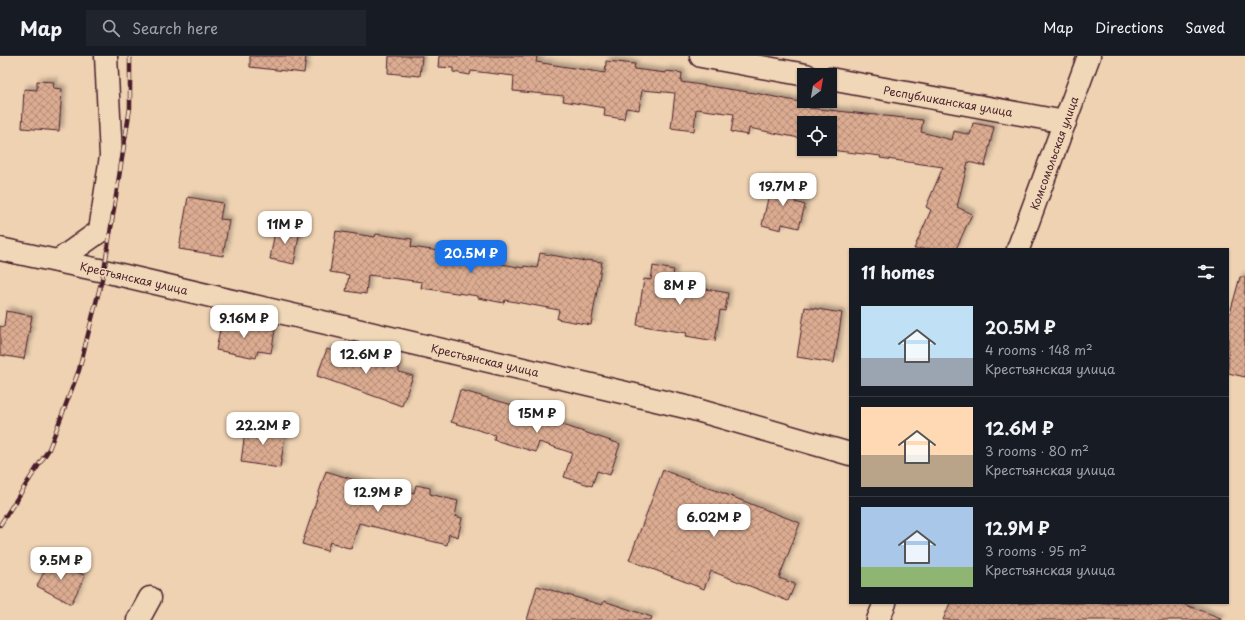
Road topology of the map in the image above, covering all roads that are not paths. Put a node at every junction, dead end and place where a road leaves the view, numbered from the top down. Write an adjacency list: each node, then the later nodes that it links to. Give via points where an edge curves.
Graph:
1 (106, 56): 9 (street, via 111,156 100,231)
2 (702, 56): 4 (street)
3 (1089, 56): 6 (street, Комсомольская улица)
4 (797, 73)
5 (837, 80): 6 (street, Республиканская улица)
6 (1065, 122): 7 (street, Комсомольская улица)
7 (1018, 248)
8 (0, 249): 9 (street, Крестьянская улица)
9 (58, 261): 10 (street, Крестьянская улица, via 690,408)
10 (849, 454)
11 (150, 598): 13 (street)
12 (885, 604): 14 (street)
13 (138, 620)
14 (878, 620)

